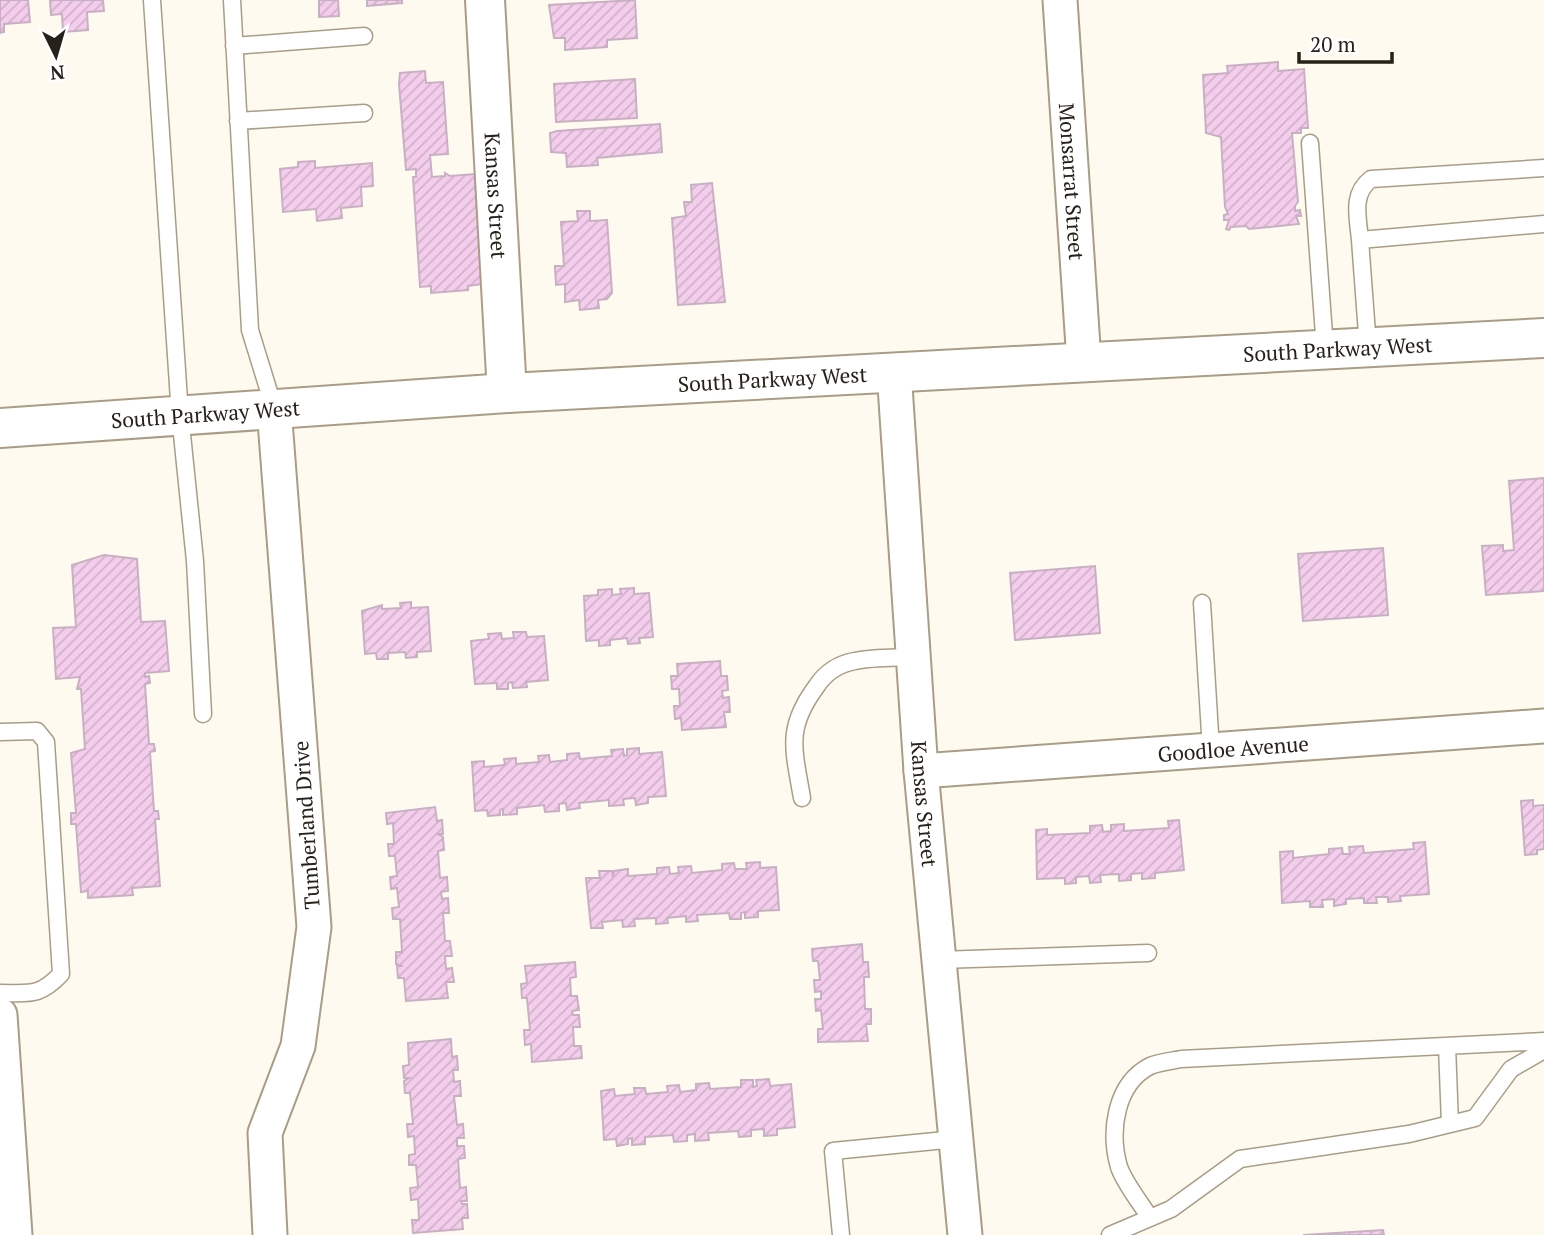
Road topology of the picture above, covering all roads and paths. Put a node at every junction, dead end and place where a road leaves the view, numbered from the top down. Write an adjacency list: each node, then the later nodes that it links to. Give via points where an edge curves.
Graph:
1 (152, 0): 20 (lane)
2 (232, 0): 6 (lane)
3 (485, 0): 18 (main road, Kansas Street)
4 (1060, 0): 16 (street, Monsarrat Street)
5 (364, 36): 6 (lane)
6 (234, 46): 8 (lane)
7 (364, 113): 8 (lane)
8 (238, 121): 19 (lane, via 250,330)
9 (1310, 143): 15 (lane)
10 (1544, 168): 12 (lane, via 1371,179 1360,187 1356,203)
11 (1544, 224): 12 (lane)
12 (1360, 240): 14 (lane)
13 (1544, 338): 14 (main road, South Parkway West)
14 (1368, 347): 15 (main road, South Parkway West)
15 (1325, 349): 16 (main road, South Parkway West)
16 (1084, 362): 17 (main road, South Parkway West)
17 (894, 371): 18 (main road, South Parkway West); 23 (street, Kansas Street)
18 (507, 393): 19 (main road, South Parkway West)
19 (274, 408): 20 (main road, South Parkway West); 41 (street, Tumberland Drive, via 314,926 298,1046 265,1133)
20 (180, 415): 21 (main road, South Parkway West); 24 (lane, via 195,561)
21 (0, 428)
22 (1202, 603): 27 (lane)
23 (914, 657): 28 (street, Kansas Street); 29 (lane, via 857,660 823,676 794,723 793,747)
24 (203, 714)
25 (1544, 726): 27 (street, Goodloe Avenue)
26 (0, 732): 32 (lane, via 37,731 46,742 61,974 46,990)
27 (1211, 750): 28 (street, Goodloe Avenue)
28 (921, 771): 31 (street, Kansas Street)
29 (802, 798)
30 (1148, 953): 31 (lane)
31 (940, 960): 38 (street, Kansas Street)
32 (0, 993)
33 (0, 1015): 40 (street)
34 (1544, 1041): 35 (lane)
35 (1447, 1046): 37 (lane); 39 (lane, via 1181,1059 1150,1065 1130,1080 1118,1104 1115,1135 1120,1168)
36 (1544, 1050): 37 (lane, via 1511,1069 1475,1118)
37 (1450, 1124): 39 (lane, via 1240,1159 1171,1209)
38 (956, 1139): 42 (lane, via 833,1151); 43 (street, Kansas Street)
39 (1150, 1218): 44 (lane)
40 (15, 1235)
41 (270, 1235)
42 (841, 1235)
43 (965, 1235)
44 (1110, 1235)

